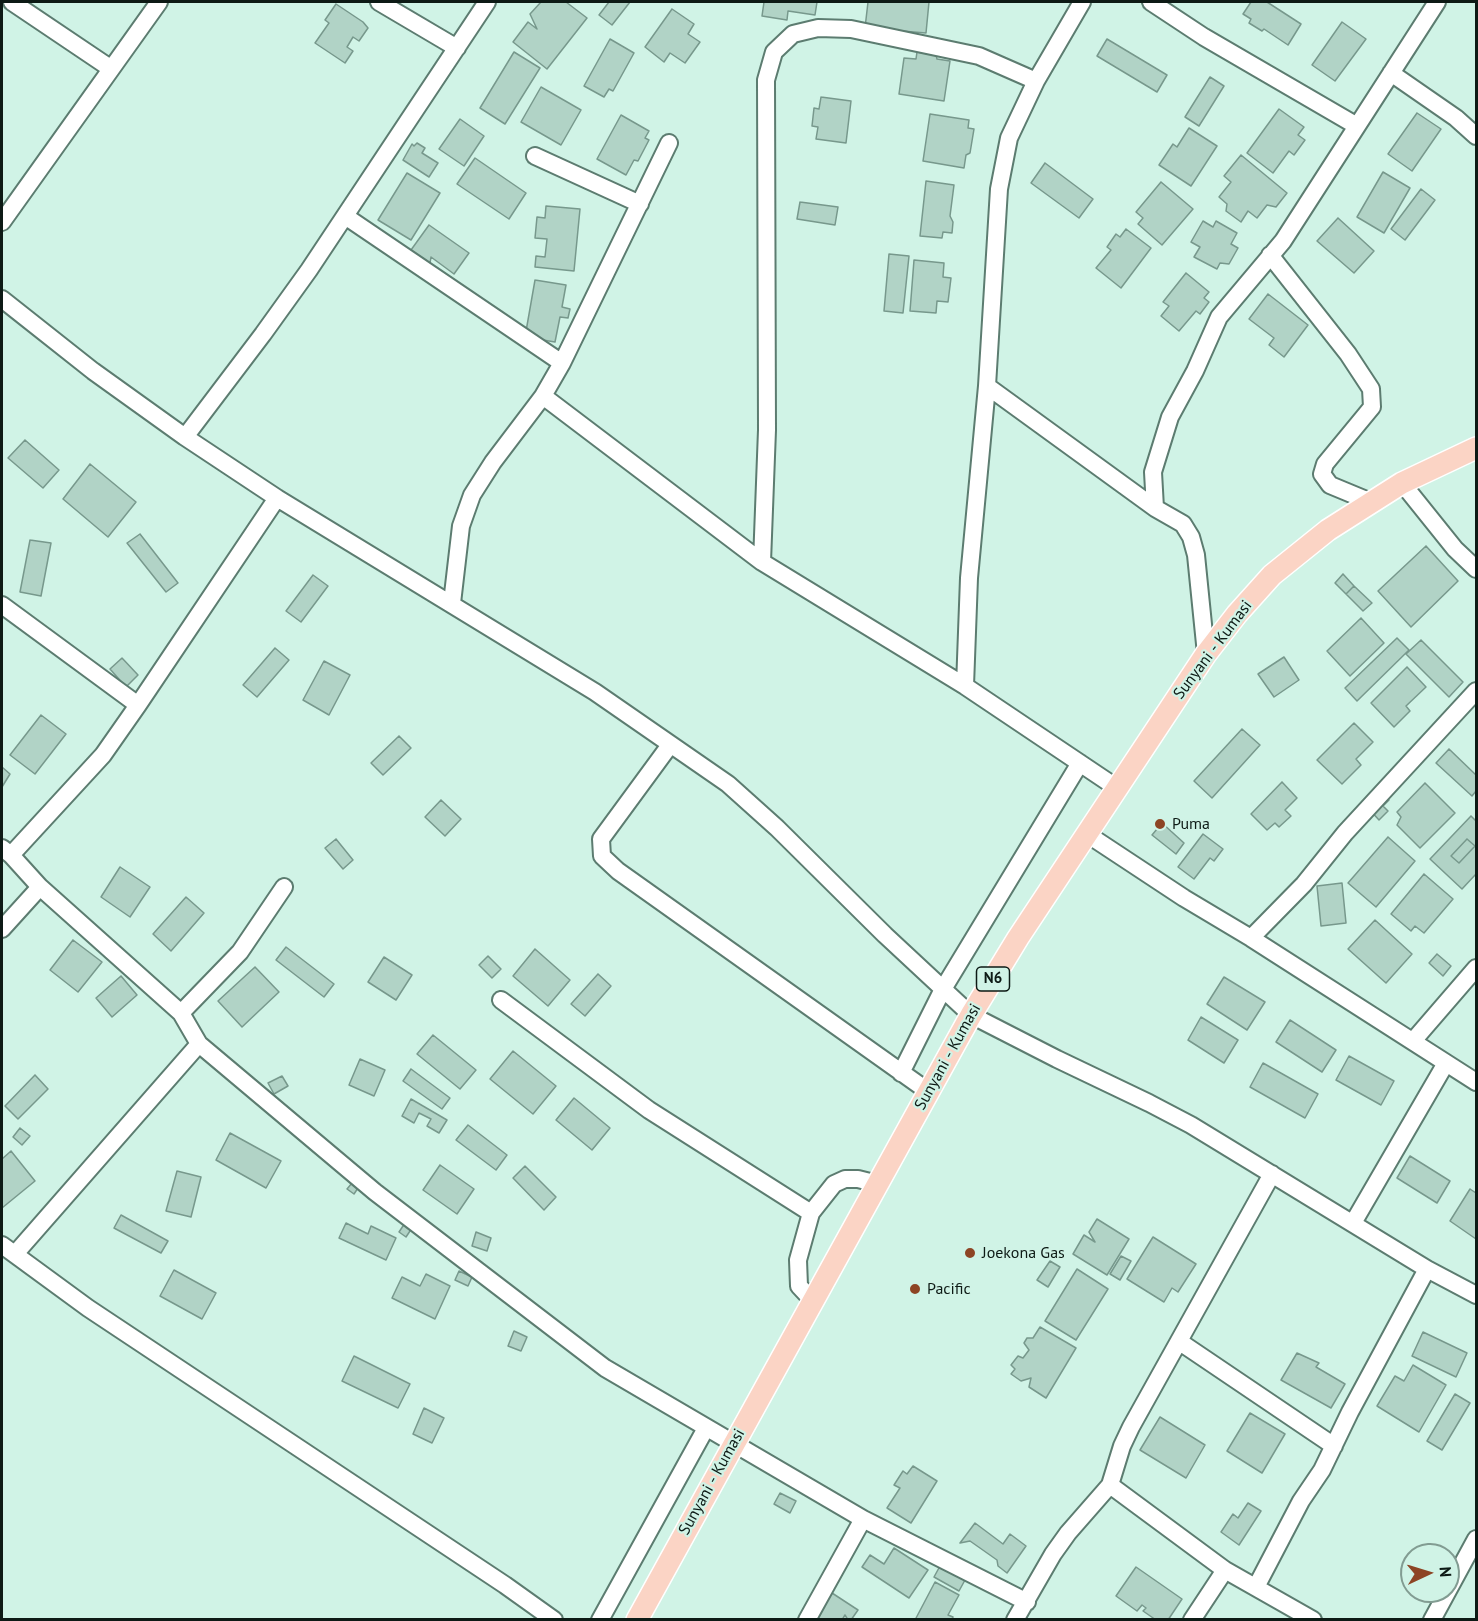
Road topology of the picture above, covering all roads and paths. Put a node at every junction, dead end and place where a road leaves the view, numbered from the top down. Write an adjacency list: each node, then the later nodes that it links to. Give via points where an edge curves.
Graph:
1 (12, 2): 9 (street)
2 (159, 2): 9 (street)
3 (379, 2): 8 (street)
4 (487, 2): 8 (street)
5 (1082, 2): 11 (street)
6 (1150, 2): 12 (street)
7 (1437, 2): 10 (street)
8 (457, 48): 17 (street)
9 (110, 68): 18 (street)
10 (1391, 73): 12 (street); 13 (street)
11 (1036, 81): 22 (street, via 1010,138 999,189); 30 (street, via 979,56 851,29 818,28 793,34 774,52 766,80 767,429)
12 (1357, 126): 19 (street)
13 (1476, 136)
14 (669, 143): 16 (street)
15 (535, 156): 16 (street)
16 (640, 204): 21 (street)
17 (345, 216): 21 (street); 24 (street)
18 (2, 222)
19 (1270, 255): 28 (street, via 1371,389 1372,407 1325,464 1322,474 1330,485); 29 (street, via 1219,317 1170,417 1153,472)
20 (2, 299): 24 (street)
21 (562, 363): 23 (street)
22 (987, 386): 29 (street); 35 (street, via 969,578)
23 (543, 396): 30 (street); 32 (street, via 472,495 461,526)
24 (185, 437): 27 (street)
25 (1476, 448): 26 (main road, Sunyani - Kumasi / N6)
26 (1402, 483): 28 (main road, Sunyani - Kumasi / N6); 31 (street)
27 (277, 498): 32 (street); 37 (street)
28 (1371, 502): 34 (main road, Sunyani - Kumasi / N6, via 1272,575)
29 (1155, 508): 34 (street, via 1182,524 1191,537)
30 (762, 562): 35 (street)
31 (1476, 569)
32 (452, 603): 38 (street, via 596,692)
33 (2, 605): 37 (street)
34 (1206, 654): 40 (main road, Sunyani - Kumasi / N6)
35 (965, 686): 39 (street)
36 (1476, 691): 46 (street)
37 (138, 705): 42 (street, via 103,755)
38 (670, 746): 48 (street, via 728,784); 55 (street, via 601,839 602,856)
39 (1080, 763): 40 (street); 48 (street)
40 (1117, 788): 41 (main road, Sunyani - Kumasi / N6)
41 (1087, 834): 46 (street); 51 (main road, Sunyani - Kumasi / N6)
42 (6, 852): 44 (street)
43 (284, 886): 50 (street, via 240,952)
44 (40, 887): 45 (street); 50 (street)
45 (2, 929)
46 (1251, 938): 52 (street)
47 (1476, 968): 52 (street)
48 (943, 989): 51 (street); 55 (street)
49 (501, 1000): 60 (street, via 649,1110)
50 (181, 1013): 53 (street)
51 (971, 1015): 57 (main road, Sunyani - Kumasi / N6); 58 (street, via 1149,1103)
52 (1413, 1041): 54 (street)
53 (199, 1044): 62 (street); 67 (street, via 375,1192 605,1368)
54 (1446, 1063): 56 (street); 61 (street)
55 (901, 1072): 57 (street)
56 (1476, 1083)
57 (928, 1092): 59 (main road, Sunyani - Kumasi / N6)
58 (1272, 1174): 61 (street); 66 (street)
59 (878, 1184): 60 (street, via 845,1179 834,1184); 65 (main road, Sunyani - Kumasi / N6)
60 (811, 1213): 65 (street, via 798,1269 799,1286)
61 (1353, 1223): 63 (street)
62 (8, 1250): 76 (street, via 88,1308)
63 (1428, 1269): 64 (street); 69 (street)
64 (1476, 1295)
65 (813, 1301): 68 (main road, Sunyani - Kumasi / N6)
66 (1180, 1341): 69 (street); 70 (street, via 1126,1437)
67 (706, 1428): 68 (street); 77 (street)
68 (734, 1443): 71 (street); 78 (main road, Sunyani - Kumasi / N6)
69 (1334, 1446): 74 (street)
70 (1110, 1485): 73 (street); 75 (street, via 1053,1554)
71 (863, 1519): 75 (street); 79 (street)
72 (1476, 1539): 83 (street)
73 (1225, 1570): 74 (street); 81 (street)
74 (1256, 1587): 82 (street)
75 (1027, 1602): 80 (street)
76 (554, 1620)
77 (600, 1620)
78 (637, 1620)
79 (807, 1620)
80 (1016, 1620)
81 (1192, 1620)
82 (1313, 1620)
83 (1432, 1620)

